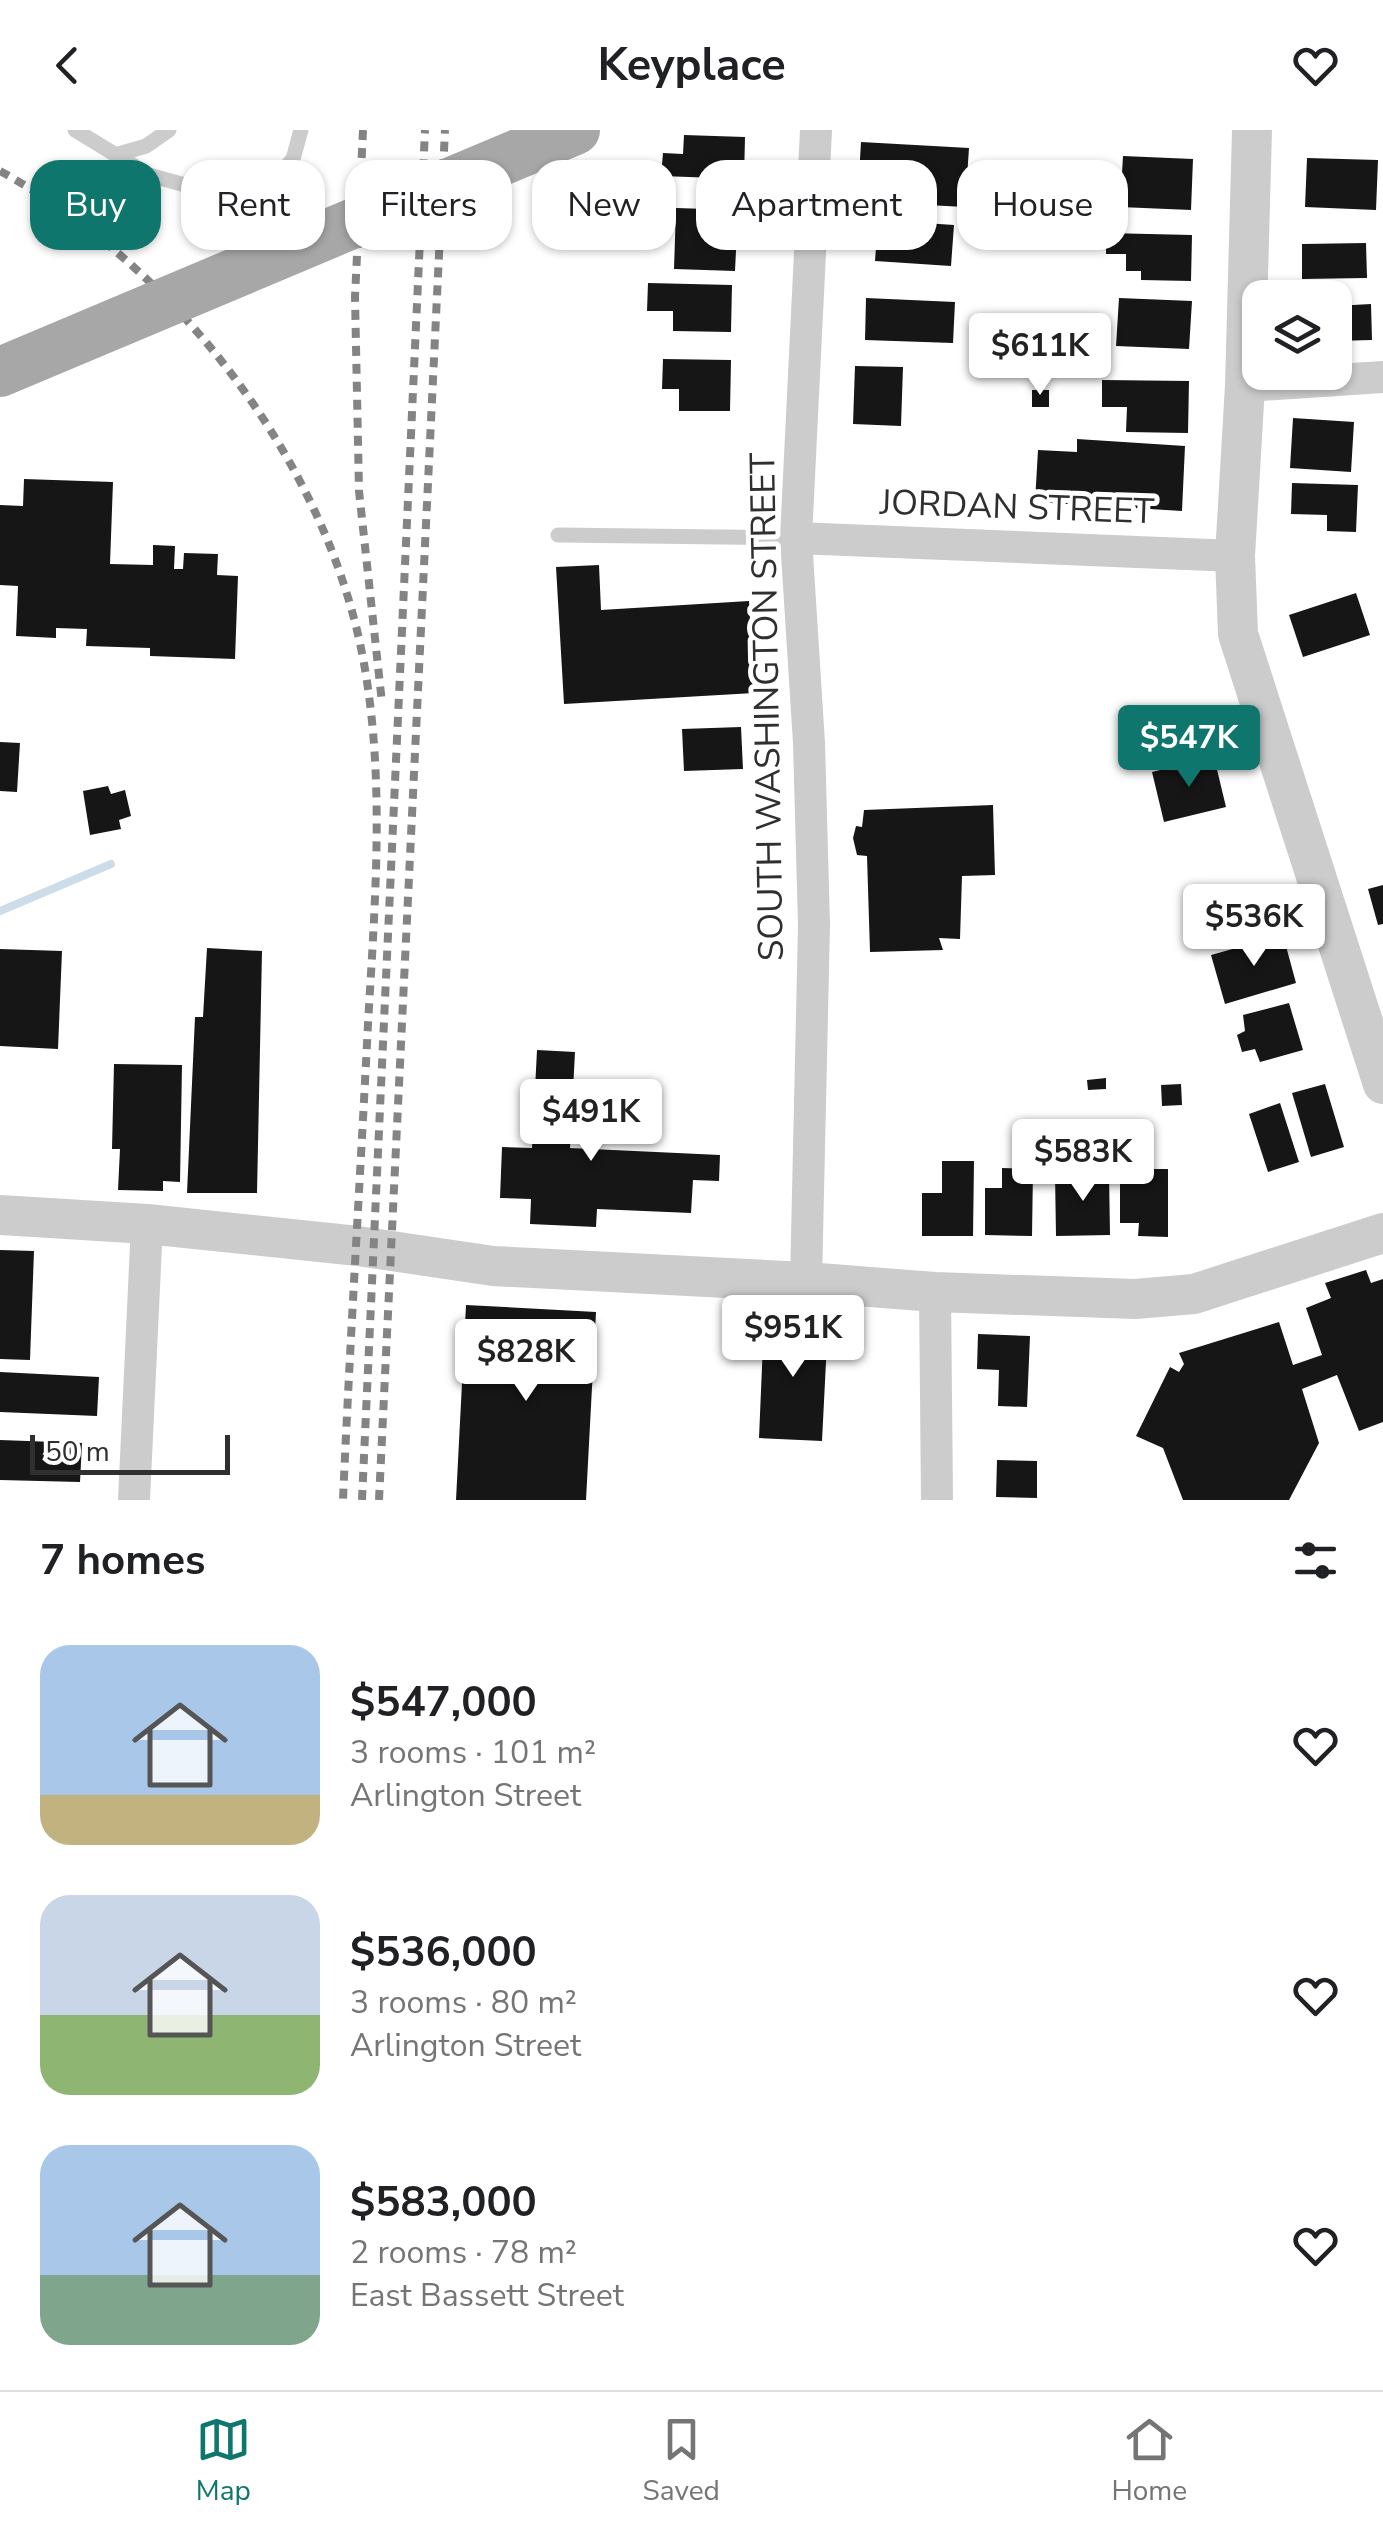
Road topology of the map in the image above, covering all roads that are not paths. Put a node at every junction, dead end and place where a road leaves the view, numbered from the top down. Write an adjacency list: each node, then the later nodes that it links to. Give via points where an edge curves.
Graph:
1 (75, 130): 7 (lane)
2 (169, 130): 7 (lane, via 146,146)
3 (301, 130): 7 (lane, via 293,160 256,185 207,191 149,175)
4 (575, 130): 9 (main road, bridge)
5 (816, 130): 14 (street, SOUTH WASHINGTON STREET)
6 (1252, 130): 8 (street)
7 (114, 155)
8 (1248, 280)
9 (0, 372)
10 (1383, 377): 11 (street)
11 (1352, 379)
12 (1245, 390): 15 (street)
13 (558, 535): 14 (lane)
14 (796, 538): 15 (street, JORDAN STREET); 20 (street, SOUTH WASHINGTON STREET, via 814,925)
15 (1235, 556): 16 (street, via 1238,634)
16 (1383, 1084)
17 (0, 1215): 18 (street)
18 (147, 1224): 20 (street, via 493,1266); 22 (street)
19 (1383, 1233): 21 (street, via 1194,1294 1135,1299)
20 (806, 1282): 21 (street)
21 (935, 1292): 23 (street)
22 (134, 1500)
23 (938, 1500)

